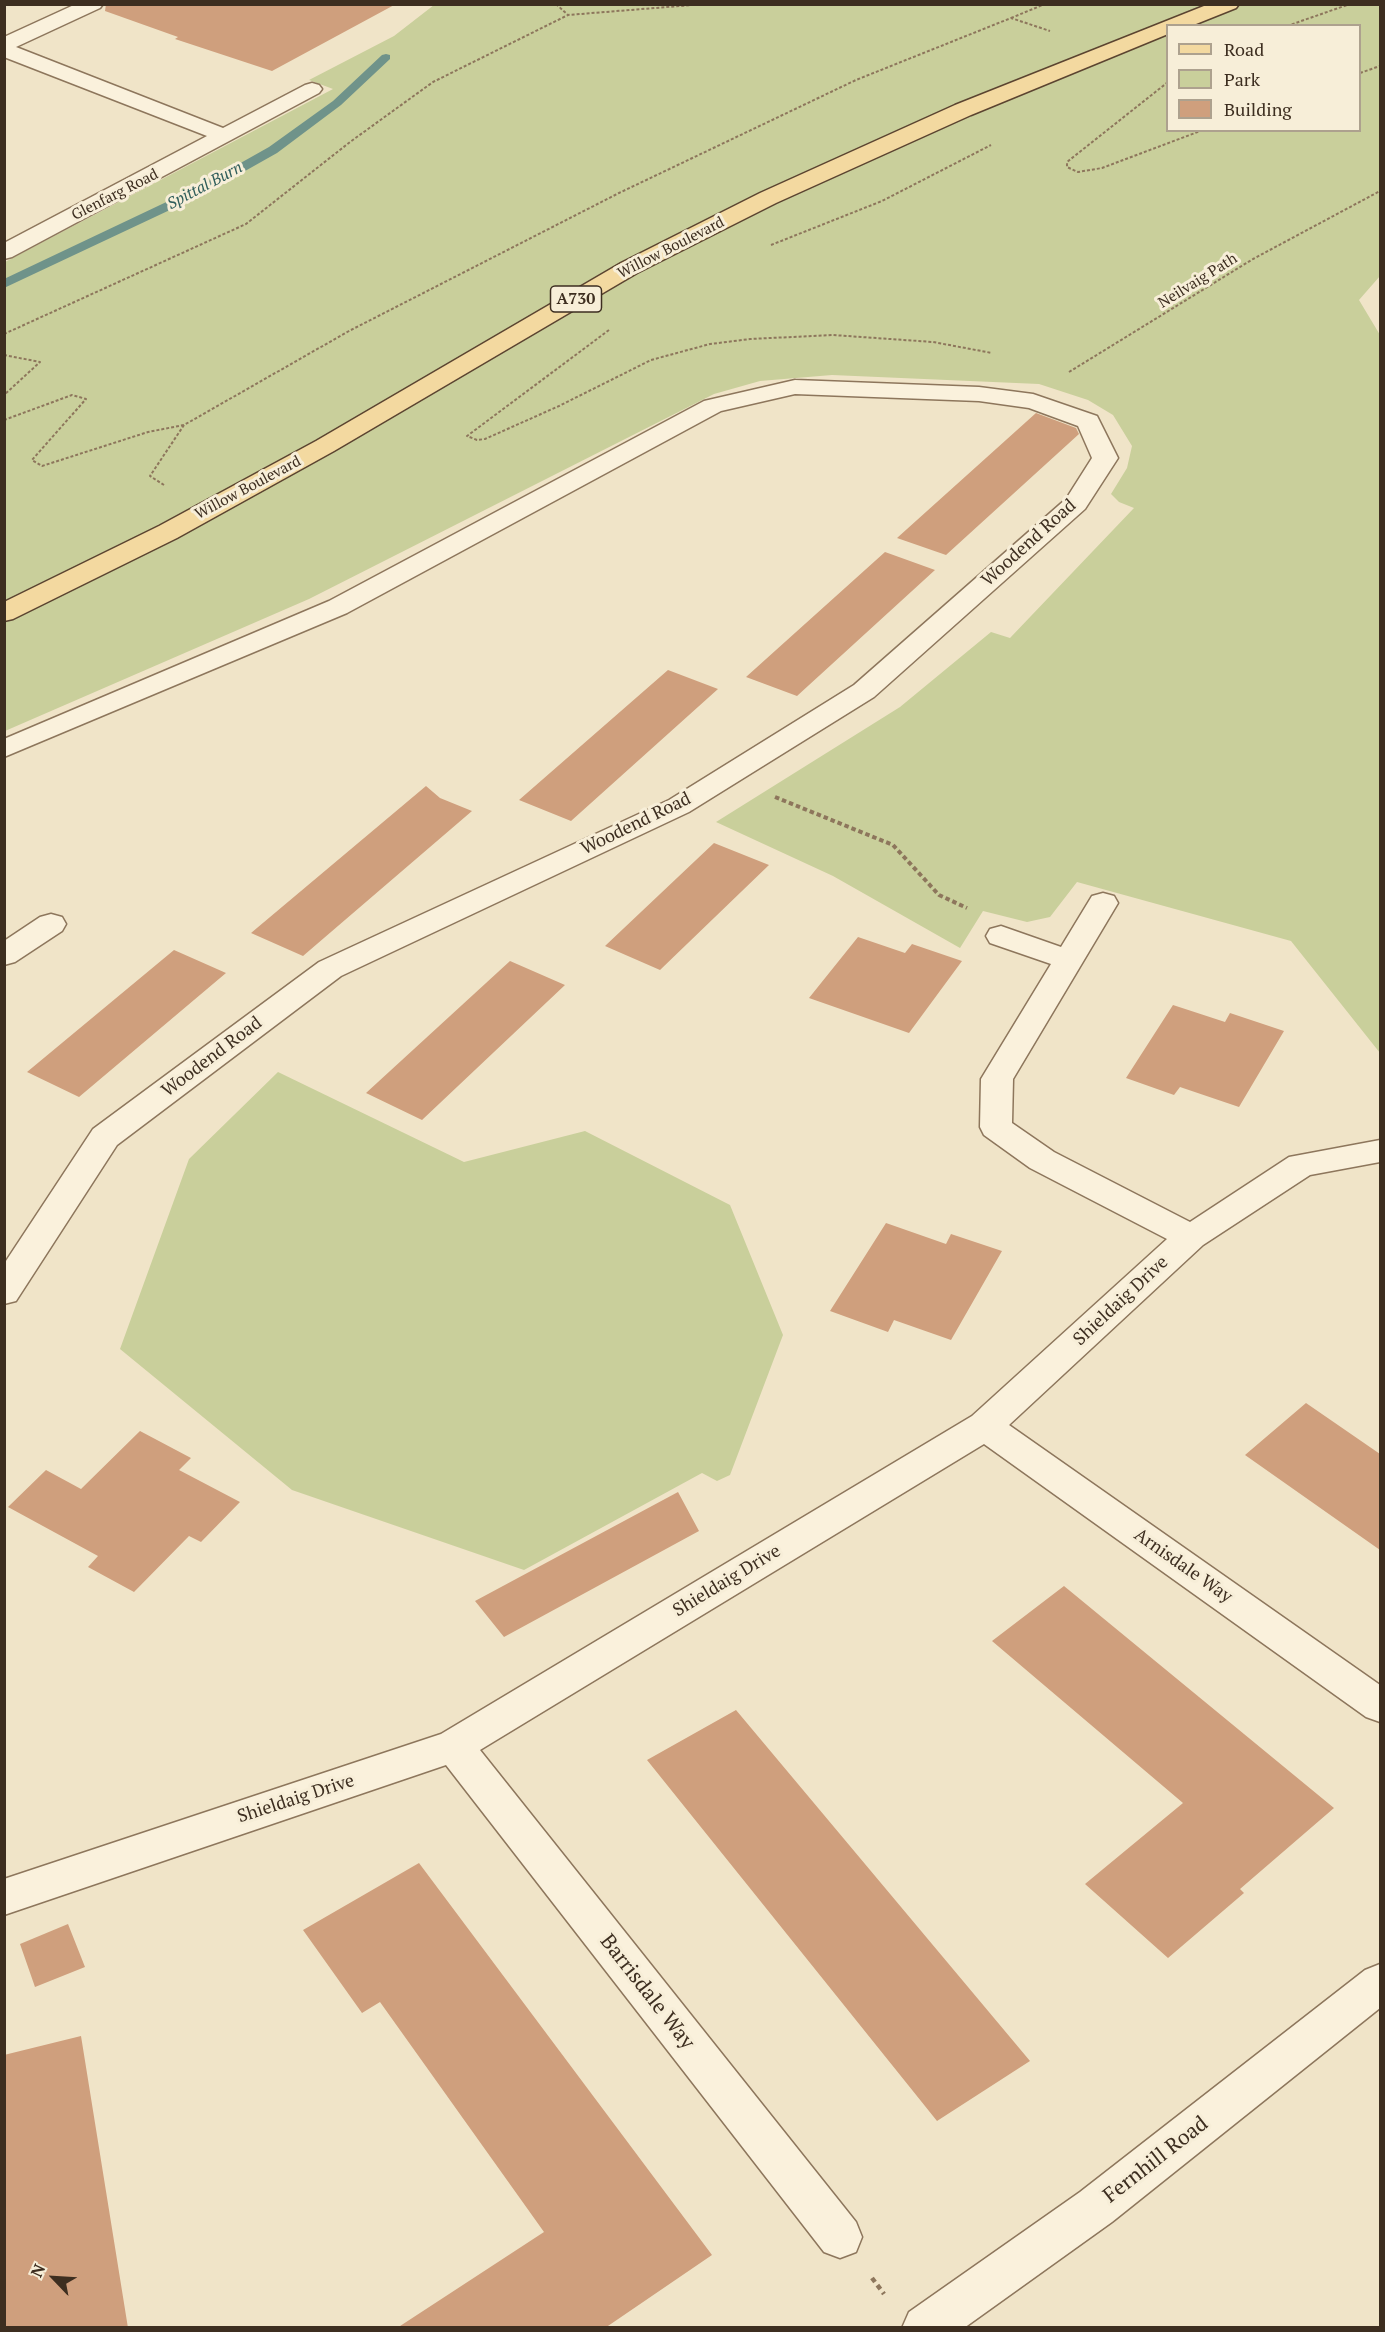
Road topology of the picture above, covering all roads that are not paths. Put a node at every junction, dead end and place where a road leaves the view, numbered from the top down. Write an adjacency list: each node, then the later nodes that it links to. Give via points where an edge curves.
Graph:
1 (93, 4): 5 (street)
2 (1229, 4): 3 (main road, Willow Boulevard / A730)
3 (1174, 24)
4 (1166, 27): 10 (main road, Willow Boulevard / A730, via 963,110 725,219 629,268 325,446 168,532)
5 (4, 45)
6 (4, 50): 8 (street)
7 (312, 89): 8 (street, Glenfarg Road)
8 (223, 135): 9 (street, Glenfarg Road)
9 (4, 252)
10 (4, 613)
11 (4, 749): 19 (street, Woodend Road, via 338,607 713,406 795,387 979,394 1033,400 1089,421 1105,458 1076,504 864,691 679,806 330,969 105,1137)
12 (1103, 903): 16 (street)
13 (51, 924): 15 (street)
14 (1001, 936): 16 (street)
15 (4, 955)
16 (1069, 960): 18 (street, via 997,1078 996,1127 1042,1160)
17 (1380, 1151): 18 (street, Shieldaig Drive, via 1301,1165)
18 (1191, 1237): 20 (street, Shieldaig Drive)
19 (4, 1292)
20 (985, 1426): 21 (street, Arnisdale Way); 22 (street, Shieldaig Drive)
21 (1380, 1706)
22 (454, 1746): 23 (street, Shieldaig Drive); 25 (street, Barrisdale Way)
23 (4, 1897)
24 (1380, 1983): 26 (street, Fernhill Road, via 1096,2207)
25 (840, 2237)
26 (925, 2328)

